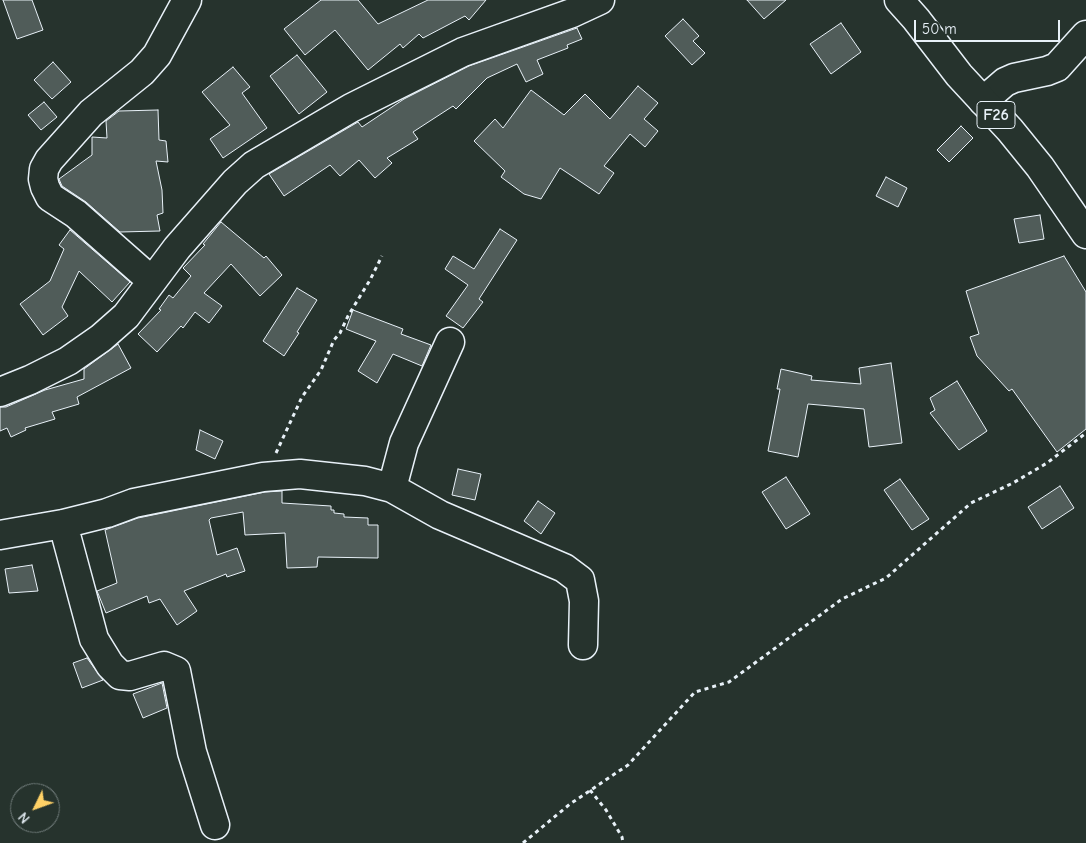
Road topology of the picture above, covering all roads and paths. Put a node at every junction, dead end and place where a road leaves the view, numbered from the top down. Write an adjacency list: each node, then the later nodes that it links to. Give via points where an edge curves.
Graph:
1 (187, 0): 8 (street, via 157,55 142,72 91,113 44,169 43,178 50,197 76,214)
2 (600, 0): 8 (street, via 463,52 351,108 254,165 177,248)
3 (899, 0): 5 (street, F26)
4 (1086, 35): 5 (street, via 1057,67 1005,82)
5 (982, 101): 6 (street, F26, via 1040,167)
6 (1086, 234)
7 (382, 256): 12 (path, via 302,397)
8 (152, 281): 10 (street, via 126,316 101,338 68,361)
9 (450, 342): 13 (street, via 404,443)
10 (0, 392)
11 (1086, 433): 17 (path, via 1047,463 972,503 886,578 842,599 729,682 695,692 628,765)
12 (263, 477): 13 (street, via 332,476); 14 (street, via 134,503 107,514)
13 (392, 488): 16 (street, via 440,515 564,568 580,580 584,602)
14 (63, 524): 15 (street); 18 (street, via 94,639 110,665 120,674 130,676 164,666 176,671 192,752)
15 (0, 535)
16 (582, 646)
17 (590, 790): 19 (path); 20 (path, via 606,810)
18 (215, 825)
19 (523, 843)
20 (623, 843)

